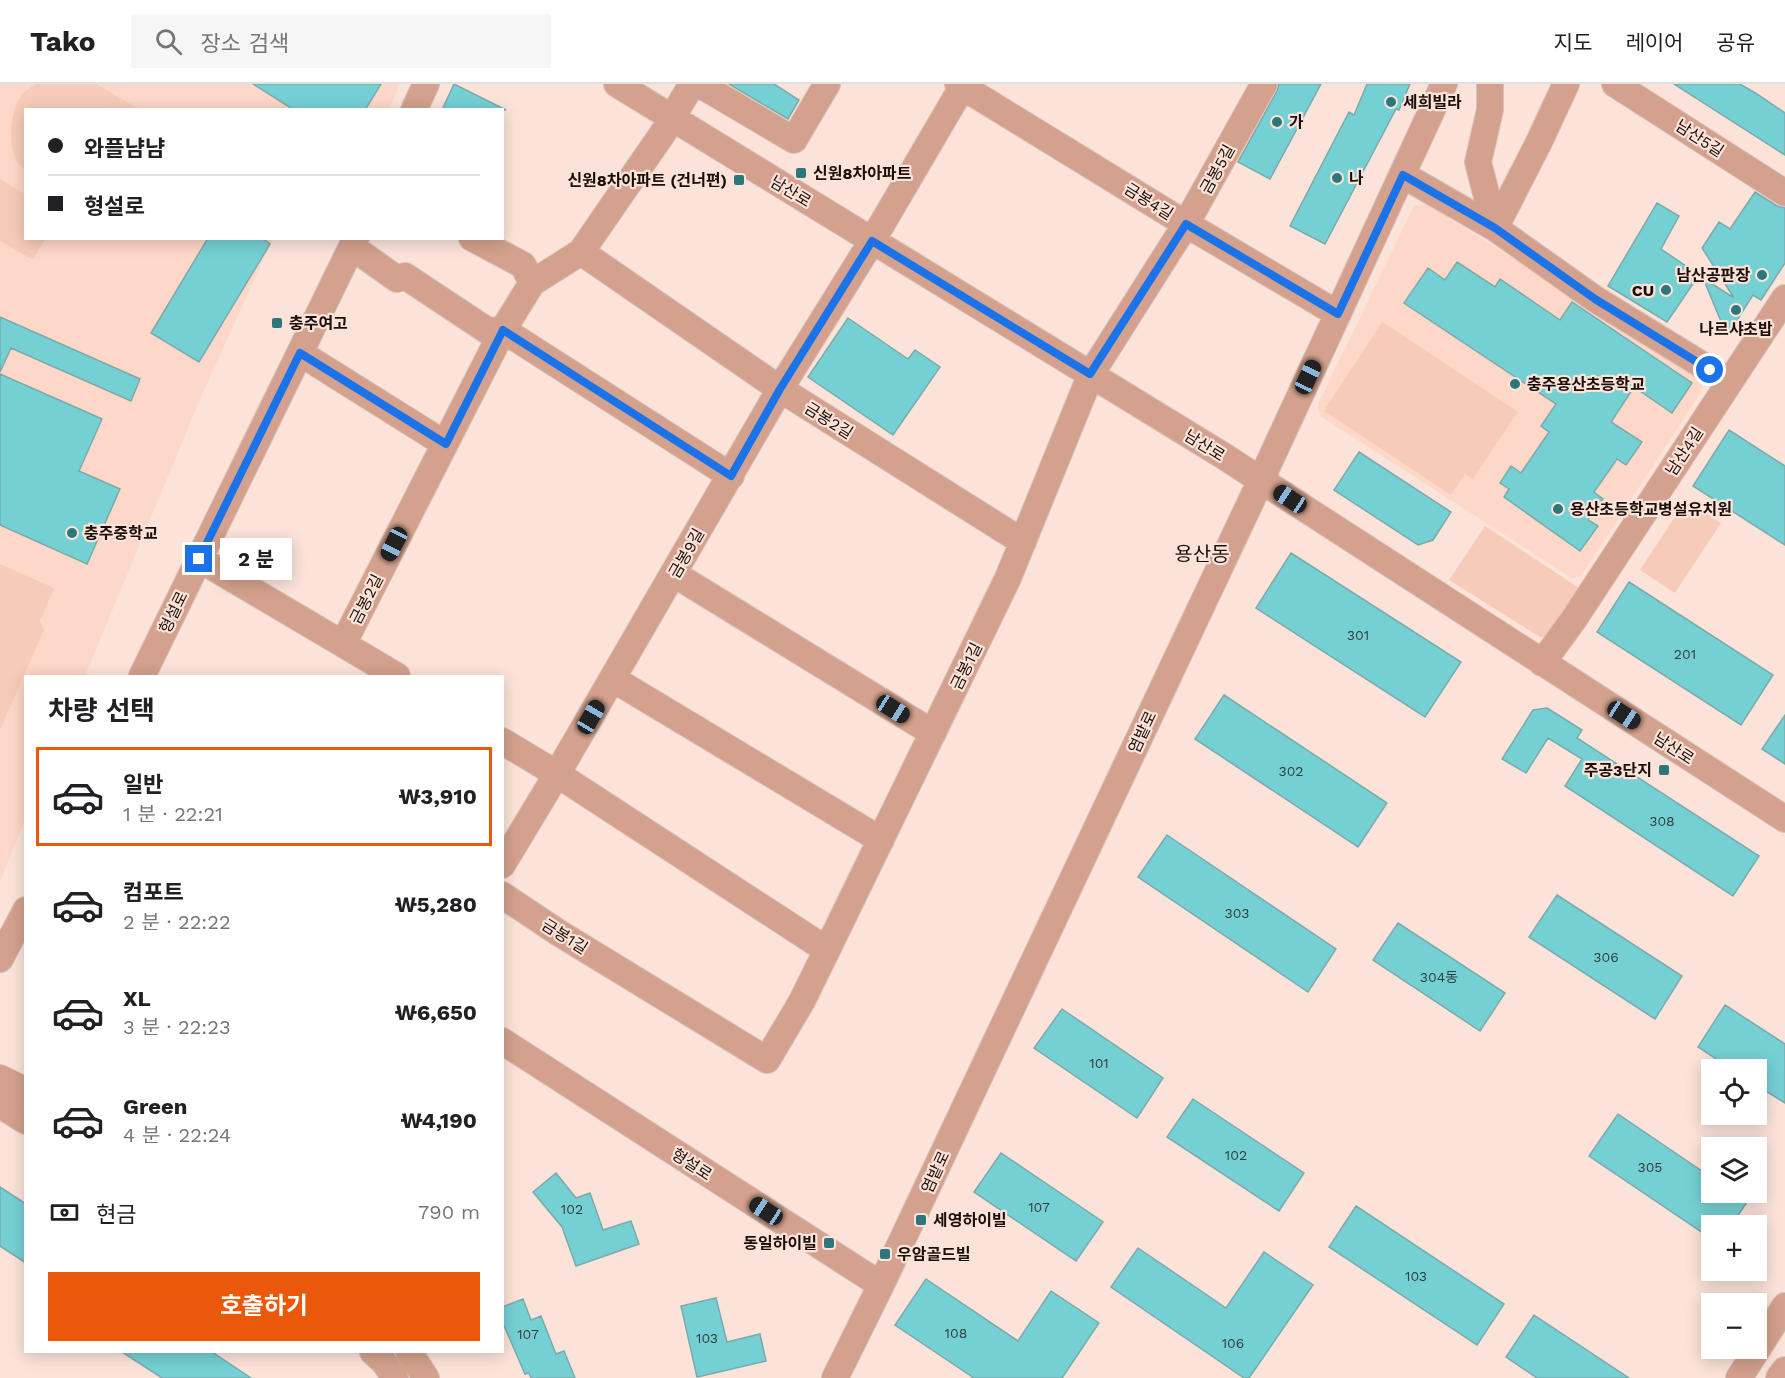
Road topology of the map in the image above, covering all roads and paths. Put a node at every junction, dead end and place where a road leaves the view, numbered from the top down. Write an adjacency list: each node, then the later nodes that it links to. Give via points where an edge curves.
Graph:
1 (426, 84): 12 (street)
2 (617, 84): 13 (street, 남산로)
3 (692, 84): 13 (street, 금봉2길)
4 (699, 84): 5 (street, via 794,140)
5 (827, 84)
6 (1444, 84): 14 (street, 염밭로)
7 (1490, 84): 17 (street, via 1490,110 1478,162)
8 (1566, 84): 17 (street)
9 (1615, 84): 15 (street, 남산5길)
10 (961, 85): 16 (street, 금봉4길); 19 (street, 금봉4길)
11 (1255, 87): 16 (street, 금봉5길)
12 (415, 108)
13 (672, 119): 19 (street, 남산로); 21 (street, 금봉2길)
14 (1403, 175): 17 (street); 24 (street, 염밭로)
15 (1785, 193)
16 (1186, 224): 24 (street, 금봉4길); 27 (street, 금봉5길)
17 (1495, 228): 28 (street, via 1595,299)
18 (476, 240): 22 (street, via 523,265)
19 (872, 241): 27 (street, 남산로); 29 (street, 금봉9길)
20 (354, 243): 25 (street, 형설로, via 397,279 405,276 488,331); 26 (street, 형설로)
21 (581, 252): 22 (street, 금봉2길); 29 (street, 금봉2길)
22 (532, 283): 25 (street, 금봉2길)
23 (1785, 298): 28 (street, 남산4길)
24 (1338, 314): 32 (street, 염밭로)
25 (503, 330): 30 (street, 금봉2길); 31 (street)
26 (300, 353): 30 (street); 34 (street, 형설로)
27 (1090, 374): 32 (street, 남산로); 33 (street, 금봉1길)
28 (1730, 382): 37 (street, 남산4길)
29 (780, 389): 31 (street, 금봉9길); 33 (street, 금봉2길)
30 (446, 444): 36 (street, 금봉2길)
31 (731, 476): 35 (street, 금봉9길)
32 (1261, 480): 37 (street, 남산로); 56 (street, 염밭로)
33 (1023, 542): 41 (street, 금봉1길)
34 (199, 559): 36 (street); 38 (street, 형설로)
35 (674, 574): 40 (street, 금봉9길); 41 (street)
36 (343, 644): 39 (street)
37 (1542, 663): 44 (street, 남산로)
38 (142, 675)
39 (395, 675)
40 (613, 679): 43 (street, 금봉9길); 45 (street)
41 (933, 733): 45 (street, 금봉1길)
42 (504, 742): 43 (street)
43 (558, 774): 46 (street, 금봉9길); 49 (street)
44 (1785, 819)
45 (881, 840): 49 (street, 금봉1길)
46 (504, 863)
47 (504, 896): 49 (street, 금봉1길, via 767,1060)
48 (24, 914): 50 (street)
49 (827, 950)
50 (0, 959)
51 (504, 1042): 56 (street, 형설로)
52 (0, 1078): 53 (street)
53 (24, 1090)
54 (0, 1105): 55 (street)
55 (24, 1120)
56 (881, 1286): 63 (street, 염밭로)
57 (1785, 1306): 64 (street)
58 (374, 1353): 61 (street)
59 (410, 1353): 62 (street)
60 (1785, 1370): 65 (street)
61 (395, 1378)
62 (426, 1378)
63 (835, 1378)
64 (1739, 1378)
65 (1779, 1378)

